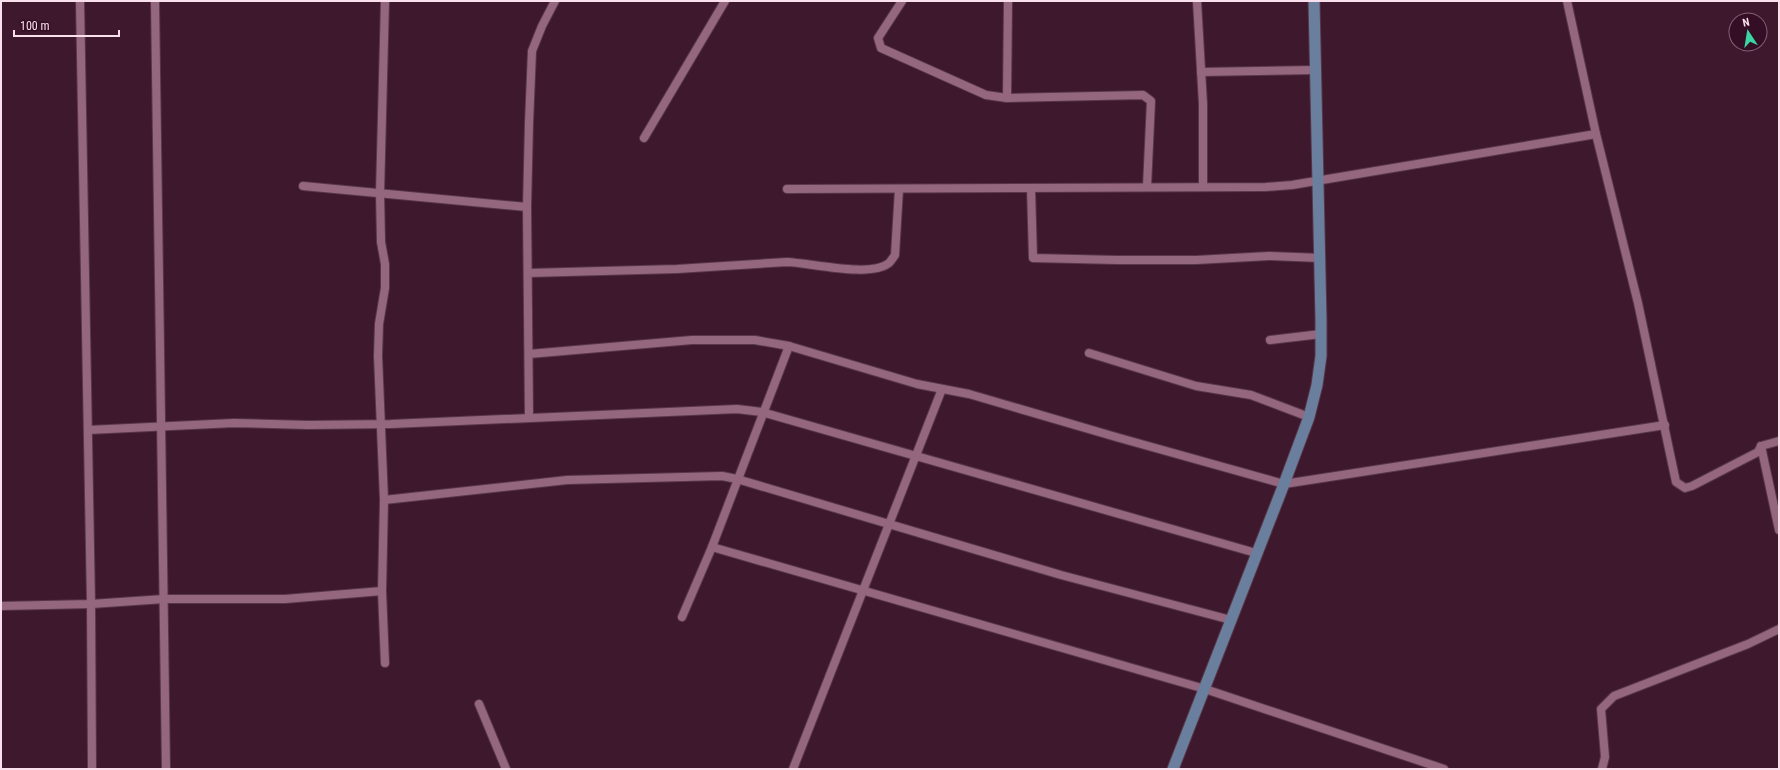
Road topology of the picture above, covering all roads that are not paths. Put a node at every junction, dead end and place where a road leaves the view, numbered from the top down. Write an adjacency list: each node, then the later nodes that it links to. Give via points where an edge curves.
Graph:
1 (80, 1): 39 (street)
2 (155, 1): 38 (street)
3 (384, 1): 23 (street)
4 (555, 1): 24 (street, via 532,51)
5 (725, 1): 15 (street)
6 (902, 1): 13 (street, via 878,38 881,48 986,95)
7 (1008, 1): 13 (street)
8 (1197, 1): 12 (street)
9 (1314, 1): 11 (street)
10 (1568, 1): 14 (street)
11 (1315, 70): 12 (street); 16 (street)
12 (1201, 72): 19 (street)
13 (1008, 98): 18 (street, via 1143,95 1151,101)
14 (1596, 134): 16 (street); 37 (street)
15 (644, 138)
16 (1318, 180): 19 (street, via 1266,187); 25 (street)
17 (303, 186): 23 (street)
18 (1147, 187): 19 (street); 20 (street)
19 (1203, 187)
20 (1031, 188): 22 (street); 25 (street, via 1033,258)
21 (787, 189): 22 (street)
22 (899, 189): 26 (street, via 895,255 889,263 872,269 852,270 787,262 677,269)
23 (380, 193): 24 (street); 36 (street, via 381,242 385,264 378,356)
24 (527, 207): 26 (street)
25 (1321, 258): 27 (street)
26 (528, 273): 31 (street)
27 (1321, 334): 28 (street); 35 (street, via 1317,385)
28 (1270, 340)
29 (789, 346): 31 (street, via 755,340 692,340); 32 (street); 33 (street)
30 (1089, 353): 35 (street, via 1196,386 1251,395)
31 (529, 354): 34 (street)
32 (942, 389): 42 (street); 44 (street, via 970,394)
33 (762, 412): 34 (street, via 737,409); 42 (street); 43 (street)
34 (529, 417): 36 (street)
35 (1309, 417): 44 (street)
36 (382, 424): 38 (street, via 234,423); 45 (street)
37 (1665, 425): 41 (street, via 1673,475 1676,482 1685,488 1758,452); 44 (street)
38 (161, 426): 39 (street); 52 (street)
39 (88, 430): 53 (street)
40 (1779, 441): 41 (street)
41 (1761, 446): 47 (street)
42 (916, 455): 46 (street); 49 (street)
43 (738, 479): 45 (street, via 705,476 567,480); 46 (street); 48 (street)
44 (1284, 484): 49 (street)
45 (384, 500): 50 (street)
46 (889, 524): 51 (street); 56 (street, via 1061,575)
47 (1779, 530)
48 (712, 548): 51 (street); 55 (street)
49 (1256, 554): 56 (street)
50 (382, 591): 52 (street, via 285,599); 58 (street)
51 (863, 591): 59 (street); 64 (street)
52 (164, 599): 53 (street); 62 (street)
53 (91, 604): 54 (street); 61 (street)
54 (1, 606)
55 (682, 616)
56 (1231, 620): 59 (street)
57 (1779, 629): 67 (street, via 1748,644 1614,696 1601,709 1605,757)
58 (385, 662)
59 (1205, 689): 65 (street); 66 (street)
60 (479, 704): 63 (street)
61 (92, 769)
62 (166, 769)
63 (506, 769)
64 (793, 769)
65 (1173, 769)
66 (1444, 769)
67 (1602, 769)

